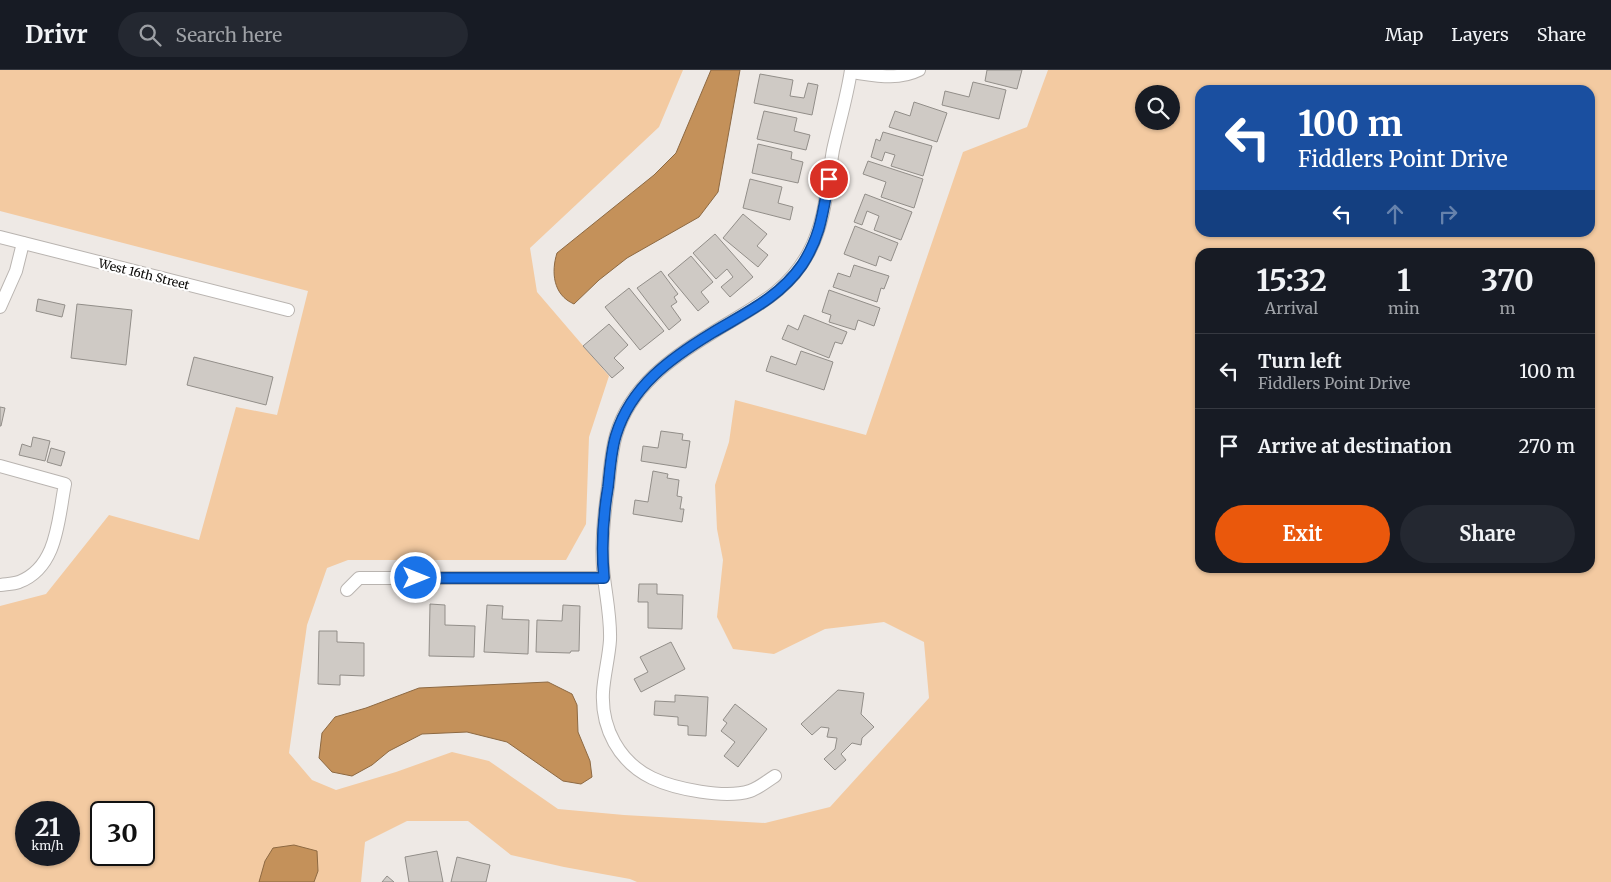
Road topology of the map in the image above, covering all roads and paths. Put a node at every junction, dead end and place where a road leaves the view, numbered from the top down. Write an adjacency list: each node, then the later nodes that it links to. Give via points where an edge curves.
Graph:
1 (919, 70): 2 (street, via 891,77)
2 (851, 71): 8 (street, via 824,209 818,231 801,266 774,295 657,371 631,401 621,421 611,459 604,514)
3 (0, 237): 4 (street, West 16th Street)
4 (23, 243): 5 (street, via 16,271); 6 (street, West 16th Street)
5 (0, 307)
6 (288, 310)
7 (0, 466): 9 (street, via 64,484 54,543 45,560 35,574 19,582)
8 (604, 578): 10 (street, via 359,578); 11 (street, via 610,639 602,706 611,738 631,765 660,782 709,793 751,791)
9 (0, 585)
10 (347, 590)
11 (775, 776)

